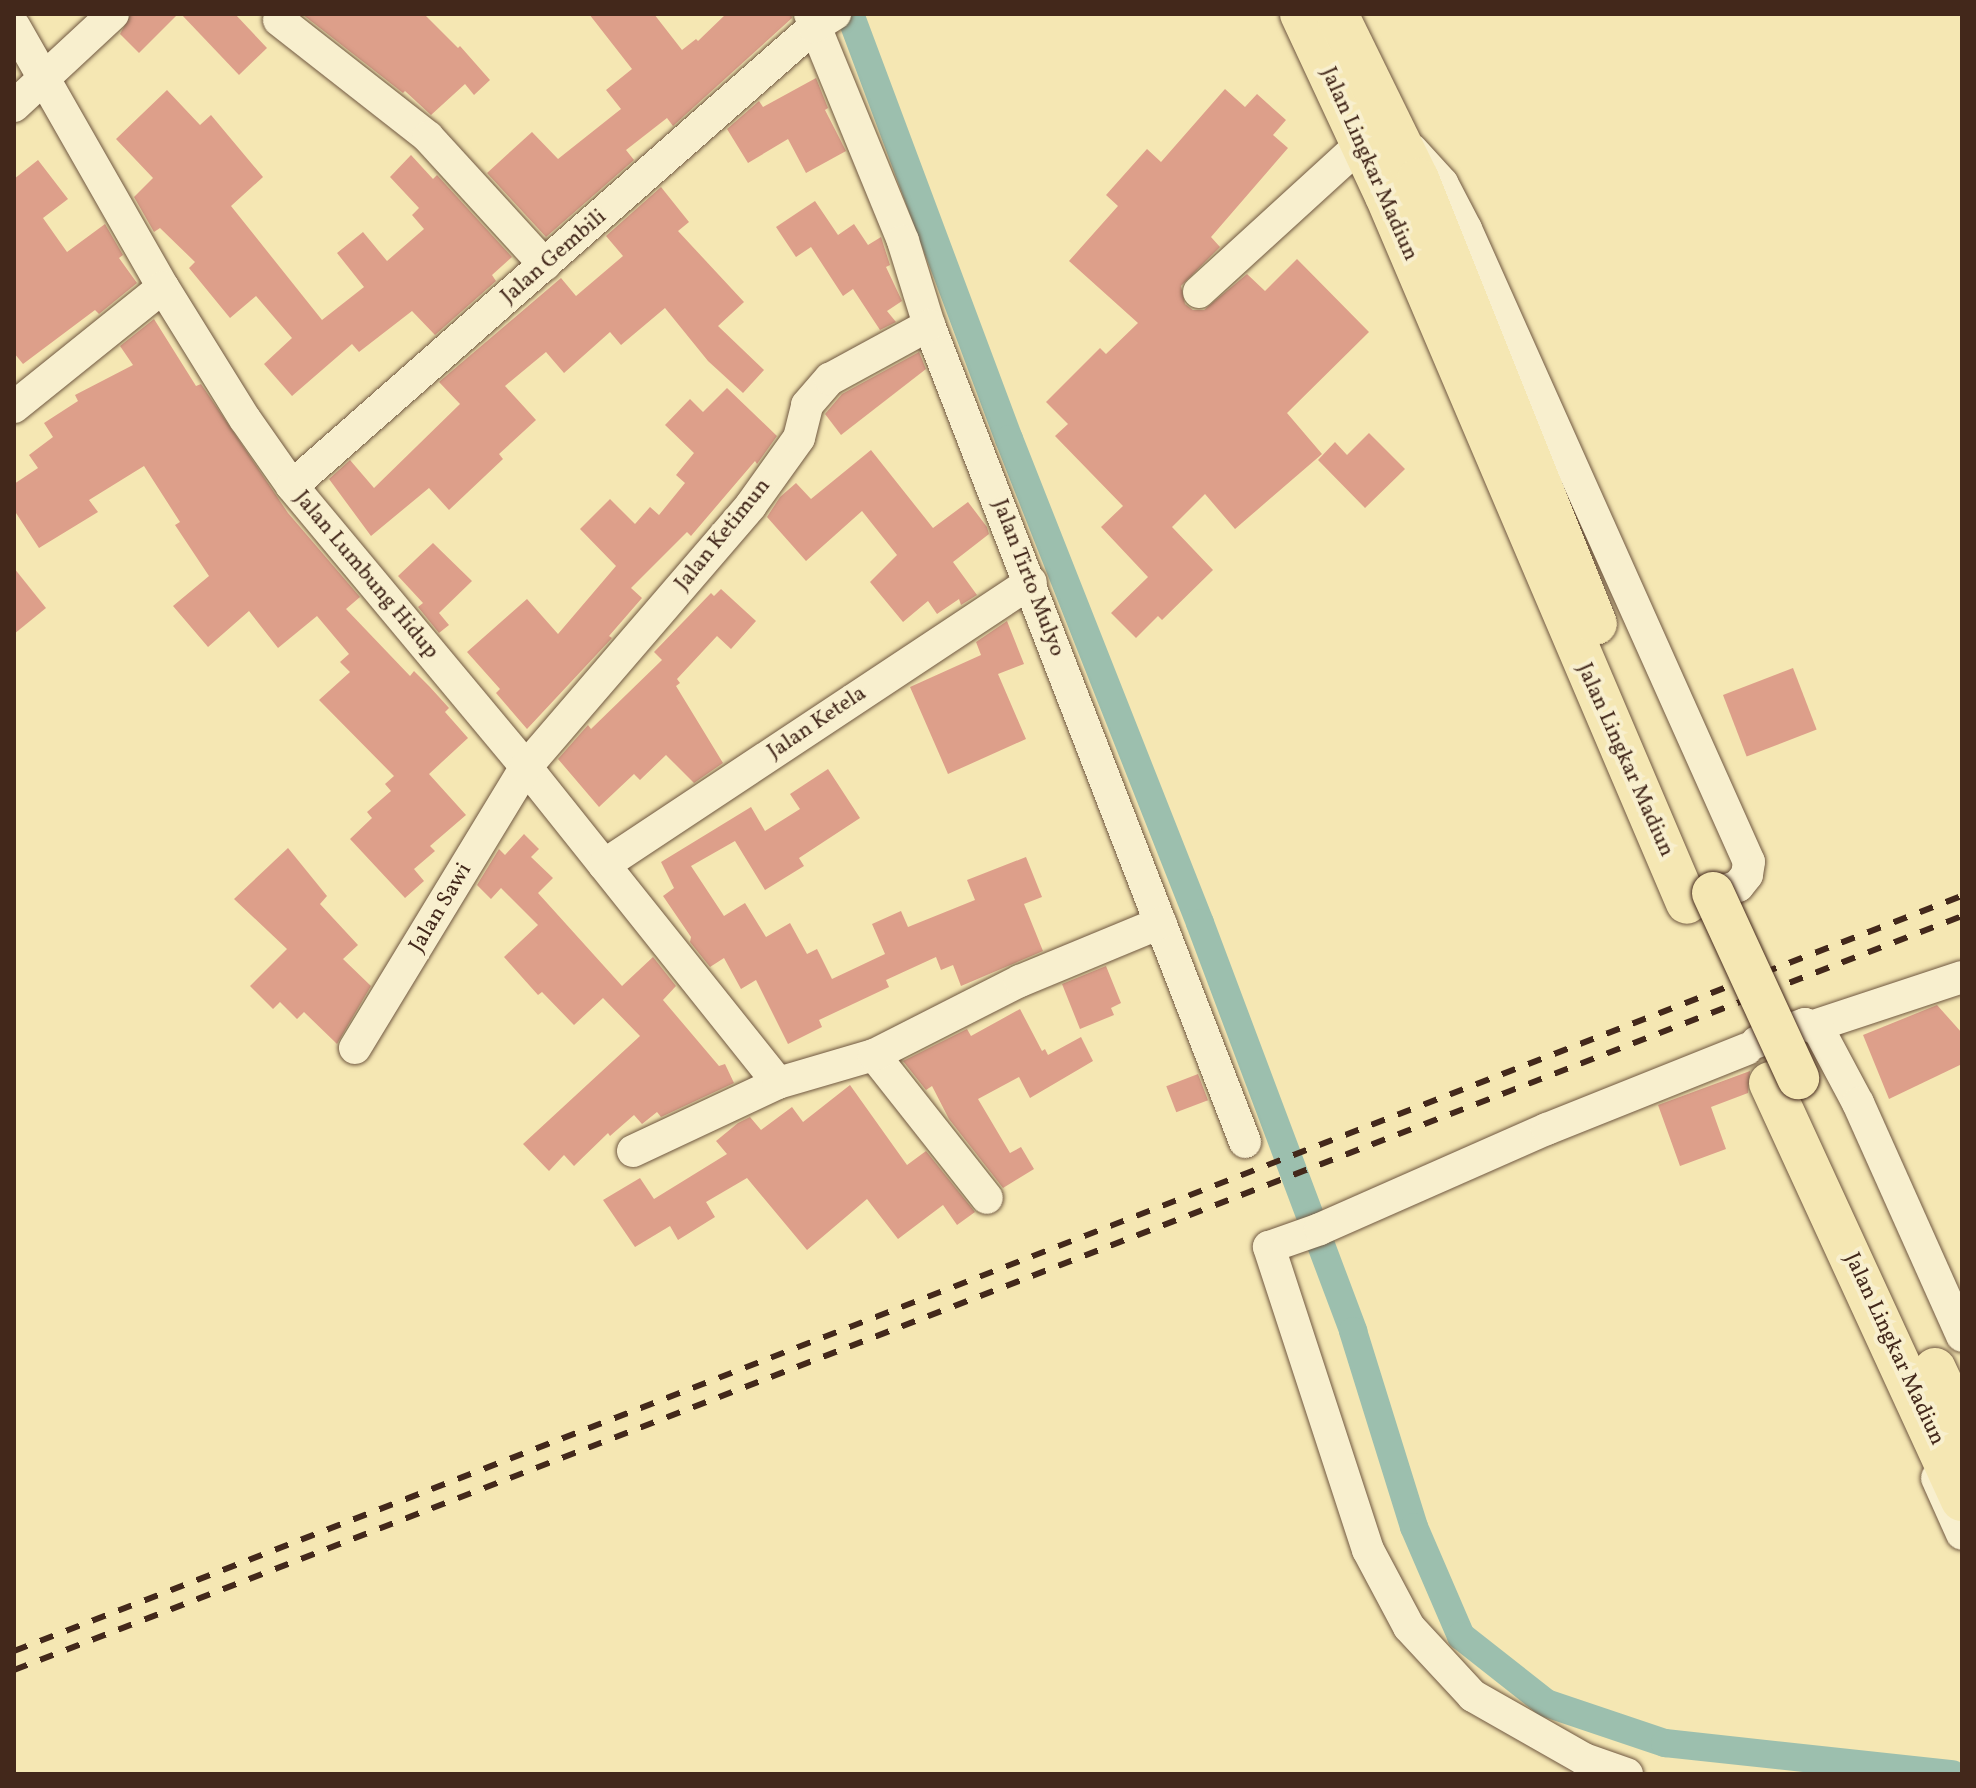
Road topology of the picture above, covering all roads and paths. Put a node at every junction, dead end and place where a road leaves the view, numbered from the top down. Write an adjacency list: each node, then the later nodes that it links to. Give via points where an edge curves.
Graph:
1 (113, 14): 7 (street)
2 (1301, 14): 9 (main road, Jalan Lingkar Madiun)
3 (1337, 14): 9 (main road, Jalan Lingkar Madiun)
4 (820, 19): 11 (street, Jalan Gembili); 14 (street, Jalan Tirto Mulyo)
5 (279, 20): 11 (street, via 428,137)
6 (14, 26): 7 (street, Jalan Lumbung Hidup)
7 (45, 79): 8 (street); 12 (street, Jalan Lumbung Hidup)
8 (14, 106)
9 (1375, 145): 9 (street, via 1442,183 1734,822 1749,862 1738,886 1680,905 1666,881 1369,201); 10 (main road, Jalan Lingkar Madiun); 13 (street)
10 (1402, 188): 31 (main road, Jalan Lingkar Madiun, bridge, via 1756,990); 32 (main road, Jalan Lingkar Madiun, via 1687,903)
11 (545, 265): 16 (street, Jalan Gembili)
12 (163, 287): 15 (street); 16 (street, Jalan Lumbung Hidup)
13 (1199, 292)
14 (929, 325): 17 (street, Jalan Tirto Mulyo); 18 (street, Jalan Ketimun, via 830,379 807,405 799,438 751,505)
15 (14, 407)
16 (292, 486): 18 (street, Jalan Lumbung Hidup)
17 (1031, 582): 19 (street, Jalan Ketela); 20 (street, Jalan Tirto Mulyo)
18 (526, 767): 19 (street, Jalan Lumbung Hidup); 23 (street, Jalan Sawi)
19 (604, 865): 26 (street, Jalan Lumbung Hidup)
20 (1160, 923): 25 (street, via 1020,981); 27 (street, Jalan Tirto Mulyo)
21 (1962, 977): 22 (street)
22 (1814, 1026): 24 (street, via 1805,1024); 30 (street, via 1858,1103)
23 (355, 1048)
24 (1747, 1049): 33 (street); 34 (street, via 1269,1247 1368,1550 1409,1627 1473,1696 1584,1759)
25 (874, 1055): 26 (street); 29 (street)
26 (778, 1083): 28 (street)
27 (1245, 1142)
28 (633, 1151)
29 (987, 1198)
30 (1962, 1336)
31 (1962, 1427)
32 (1962, 1500)
33 (1962, 1534)
34 (1627, 1774)

